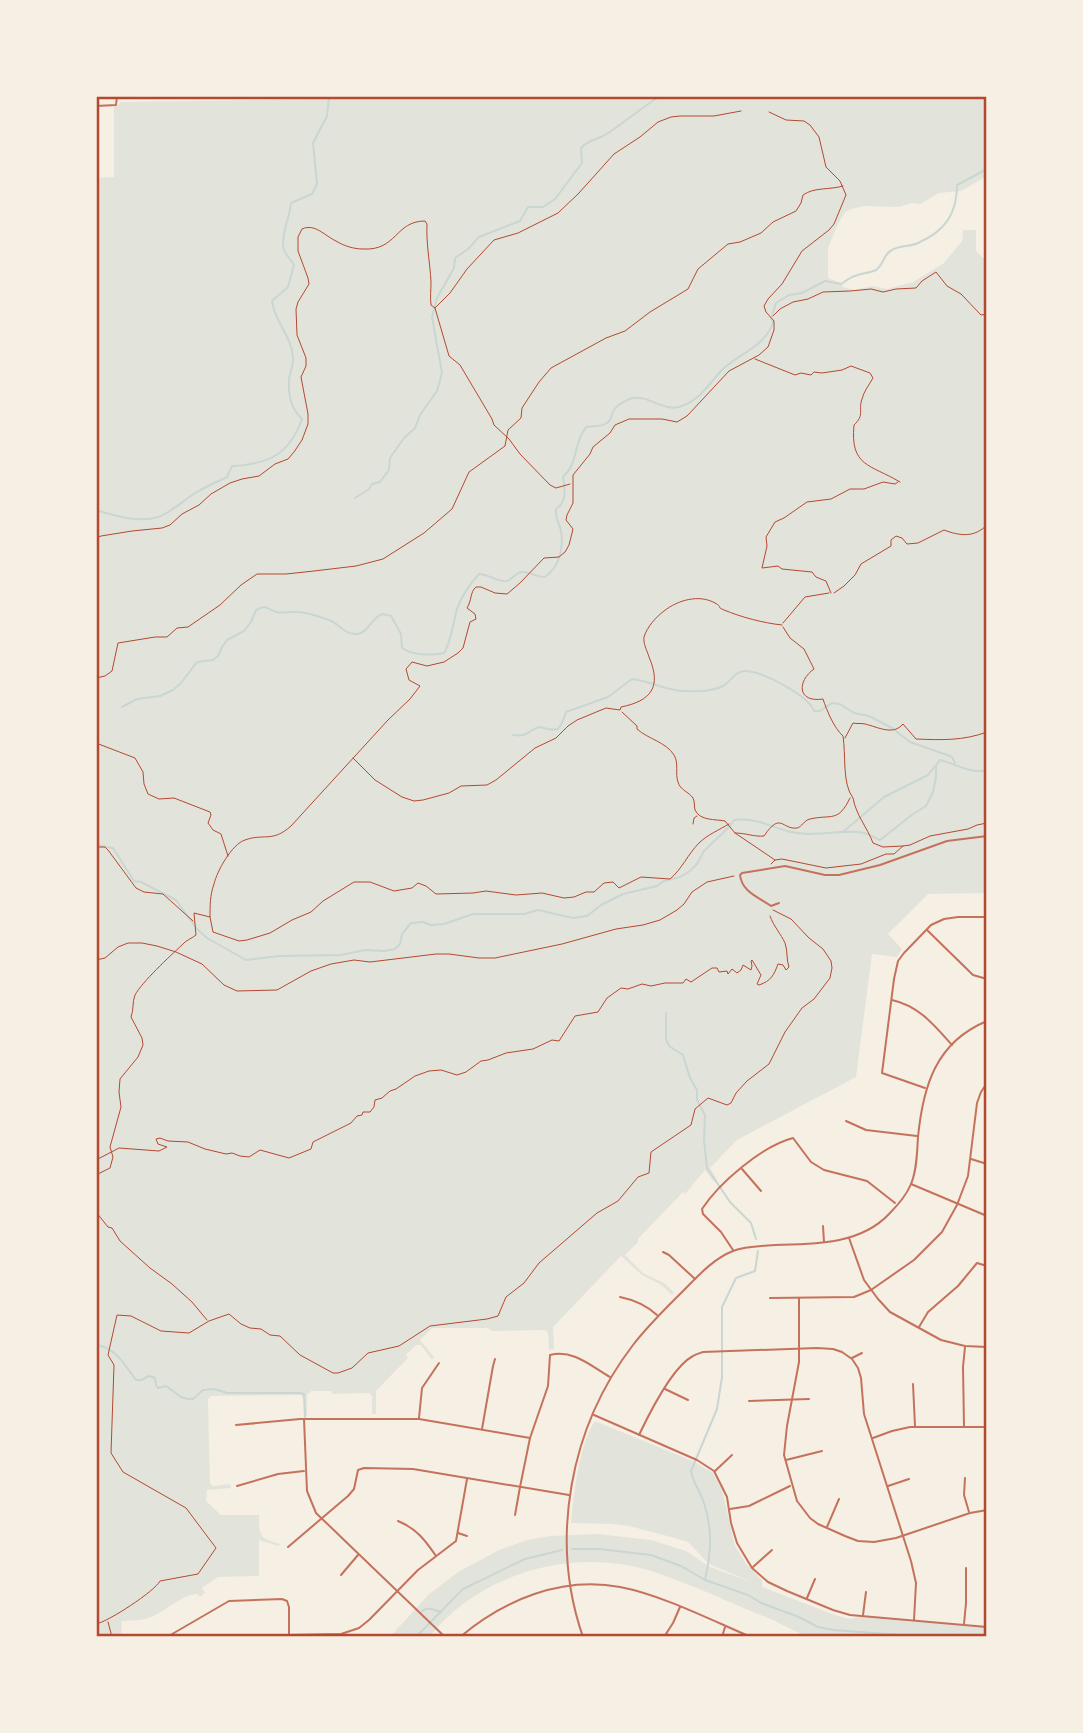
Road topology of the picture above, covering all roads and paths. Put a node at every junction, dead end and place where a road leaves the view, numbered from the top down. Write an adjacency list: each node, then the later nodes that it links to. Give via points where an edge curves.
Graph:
1 (117, 96): 2 (street, via 116,104)
2 (96, 106)
3 (741, 111): 6 (path, via 658,122 614,154 558,213 494,240)
4 (769, 112): 5 (path, via 810,125 819,137 826,167)
5 (843, 186): 8 (path, via 846,195 834,224 802,251 764,306); 10 (path, via 808,191 796,211 761,233 728,244 698,269 688,289 625,331 551,368)
6 (435, 308): 10 (path, via 449,356 460,365 494,425); 13 (path, via 430,299 425,221 409,224 374,249 353,248 316,229 302,229 298,251 309,284 296,309 297,335 306,358 301,377 308,424 302,440 288,458 259,476 230,483 170,525)
7 (987, 314): 8 (path, via 981,315 936,272 916,288 823,292 786,305)
8 (772, 317): 9 (path, via 774,330 768,347)
9 (752, 358): 11 (path, via 729,371 677,422 629,419 615,425 577,468); 14 (path, via 794,376 851,366 873,378 854,425 856,454 900,481 807,502 775,522 766,537 762,568 812,572 826,581)
10 (507, 438): 11 (path, via 550,485 556,488); 16 (path, via 505,446 469,472 452,509 383,559 314,571 257,574 188,627 177,628 167,637 118,643 112,671)
11 (572, 483): 21 (path, via 573,503 566,520 573,529 565,552 544,558 508,594 473,589 467,608 476,619 470,622 463,648 444,662 427,666 412,662 406,669 409,680 420,686)
12 (987, 525): 14 (path, via 971,535 944,530 918,543 907,544 896,536 887,550 861,564 844,586)
13 (96, 538)
14 (831, 593): 15 (path, via 805,597)
15 (782, 625): 17 (path, via 722,610 703,600 678,603 658,617 644,638 653,672 651,693); 19 (path, via 804,649 814,669 805,677 803,693 809,699 823,699)
16 (96, 678)
17 (620, 710): 21 (path, via 606,709 577,720 487,785 461,786 423,800 402,797 375,780); 23 (path, via 637,729 675,756 679,785 692,797)
18 (987, 732): 19 (path, via 945,741 916,739 904,724 891,731 853,723)
19 (844, 740): 22 (path)
20 (96, 743): 31 (path, via 135,758 148,794 210,811 208,823 221,834)
21 (353, 758): 31 (path, via 286,830 271,838 242,841)
22 (850, 796): 27 (path, via 835,817 809,819 796,828 776,824 764,836); 29 (path, via 873,843)
23 (699, 816): 25 (path); 26 (path)
24 (987, 823): 29 (path)
25 (693, 824)
26 (729, 824): 27 (path); 38 (path, via 701,840 670,879 641,877 620,888 613,882 604,883 594,892 574,897 486,891 436,894 418,883 394,891 370,882 354,882 311,912 247,940 213,932)
27 (735, 833): 32 (path)
28 (987, 836): 35 (street, via 947,841 839,875 778,866 741,873 746,890 771,906)
29 (903, 846): 32 (path, via 894,854 839,867)
30 (96, 847): 40 (path, via 108,849 136,888 163,894)
31 (228, 856): 38 (path, via 214,883)
32 (775, 860): 33 (path)
33 (771, 864)
34 (736, 876): 42 (path, via 707,882 677,910 643,925 495,958 436,954 331,964 278,990 231,988 202,964)
35 (779, 903)
36 (771, 909): 76 (path, via 791,919 823,949 831,961 830,978 802,1008 769,1064 736,1093 732,1103 708,1098 695,1109 691,1125 651,1152 649,1173 638,1177 618,1201 597,1213 539,1263 506,1297 498,1316 430,1326 399,1346 368,1353 352,1368 338,1373 300,1355 280,1336 250,1328 229,1314)
37 (771, 916): 52 (path, via 785,942 789,967 786,970 778,964 769,981 757,984 761,975 752,960 751,970 743,965 737,973 712,968 691,982 621,988 598,1012 575,1016 559,1041 481,1061 457,1075 436,1070 415,1076 375,1100 370,1112 363,1112 296,1156 260,1150 249,1157 240,1156 160,1138 158,1144 167,1147 159,1151 119,1147)
38 (210, 917): 40 (path, via 194,913)
39 (987, 917): 41 (street, via 950,918)
40 (194, 923): 42 (path, via 196,935)
41 (926, 929): 44 (street, via 973,975); 45 (street, via 898,961)
42 (176, 952): 43 (path, via 128,943); 52 (path, via 134,998 132,1020 143,1045 120,1079 121,1107)
43 (96, 960)
44 (987, 979)
45 (890, 1000): 47 (street, via 915,1008); 49 (street, via 882,1073)
46 (987, 1021): 47 (street)
47 (952, 1045): 49 (street)
48 (987, 1083): 53 (street, via 977,1102)
49 (926, 1088): 51 (street)
50 (846, 1121): 51 (street, via 866,1129)
51 (918, 1136): 58 (street)
52 (111, 1152): 54 (path); 57 (path, via 110,1168)
53 (970, 1159): 55 (street); 61 (street)
54 (96, 1160)
55 (987, 1164)
56 (741, 1168): 59 (street); 60 (street, via 793,1138 811,1162 867,1181); 67 (street, via 702,1209)
57 (96, 1175)
58 (911, 1184): 60 (street); 61 (street)
59 (761, 1191)
60 (897, 1204): 65 (street, via 874,1227)
61 (957, 1205): 63 (street); 71 (street, via 943,1232 914,1261)
62 (96, 1212): 76 (path, via 120,1241)
63 (987, 1216)
64 (823, 1226): 66 (street)
65 (849, 1238): 66 (street); 71 (street)
66 (824, 1243): 67 (street)
67 (733, 1251): 70 (street, via 711,1263)
68 (663, 1252): 70 (street)
69 (987, 1266): 77 (street, via 977,1263)
70 (696, 1279): 75 (street)
71 (871, 1290): 74 (street, via 855,1297); 77 (street, via 890,1311)
72 (620, 1297): 75 (street, via 639,1302)
73 (770, 1298): 74 (street)
74 (799, 1298): 80 (street)
75 (658, 1316): 85 (street)
76 (209, 1321): 141 (path, via 189,1332 175,1332 117,1315 108,1355 114,1365 111,1452 123,1472 186,1508 216,1548 198,1574 160,1581)
77 (919, 1327): 78 (street)
78 (965, 1346): 79 (street); 97 (street)
79 (987, 1347)
80 (799, 1349): 83 (street, via 833,1349); 87 (street, via 704,1352 685,1362); 90 (street)
81 (862, 1353): 83 (street)
82 (495, 1359): 99 (street)
83 (852, 1359): 102 (street, via 861,1378 864,1414)
84 (439, 1363): 94 (street, via 422,1388)
85 (611, 1378): 92 (street); 101 (street, via 576,1356 550,1355 548,1385)
86 (913, 1384): 96 (street)
87 (664, 1389): 89 (street); 100 (street)
88 (809, 1399): 90 (street)
89 (688, 1400)
90 (792, 1400): 91 (street); 105 (street)
91 (749, 1401)
92 (592, 1415): 100 (street); 115 (street)
93 (304, 1419): 94 (street); 95 (street); 106 (street)
94 (419, 1419): 99 (street)
95 (236, 1425)
96 (916, 1427): 97 (street); 102 (street)
97 (964, 1427): 98 (street)
98 (987, 1427)
99 (482, 1430): 101 (street)
100 (639, 1435): 107 (street)
101 (530, 1438): 113 (street)
102 (872, 1438): 114 (street)
103 (822, 1451): 105 (street)
104 (732, 1455): 107 (street)
105 (785, 1461): 111 (street)
106 (305, 1471): 112 (street); 121 (street, via 310,1502)
107 (715, 1471): 117 (street)
108 (467, 1478): 113 (street); 121 (street, via 413,1469 364,1468 358,1470 348,1496); 124 (street)
109 (965, 1478): 119 (street)
110 (909, 1479): 114 (street)
111 (791, 1485): 117 (street, via 749,1506); 123 (street, via 806,1513)
112 (237, 1486)
113 (520, 1487): 115 (street); 120 (street)
114 (887, 1487): 125 (street)
115 (570, 1495): 135 (street)
116 (839, 1499): 123 (street)
117 (729, 1509): 131 (street, via 737,1543)
118 (987, 1510): 119 (street)
119 (970, 1513): 125 (street)
120 (515, 1515)
121 (320, 1519): 127 (street); 129 (street)
122 (398, 1521): 130 (street, via 421,1534)
123 (827, 1528): 125 (street, via 858,1541)
124 (458, 1533): 126 (street); 130 (street, via 456,1541)
125 (903, 1535): 142 (street, via 916,1583)
126 (467, 1536)
127 (288, 1547)
128 (772, 1550): 131 (street)
129 (358, 1555): 133 (street); 136 (street)
130 (437, 1557): 136 (street)
131 (752, 1568): 138 (street)
132 (966, 1568): 144 (street)
133 (341, 1574)
134 (816, 1579): 138 (street)
135 (570, 1586): 139 (street, via 618,1586); 153 (street, via 507,1604); 154 (street)
136 (397, 1591): 148 (street, via 359,1628 341,1634); 152 (street)
137 (866, 1592): 140 (street)
138 (807, 1599): 140 (street)
139 (680, 1607): 145 (street); 155 (street)
140 (863, 1616): 142 (street)
141 (107, 1620): 143 (path); 149 (path)
142 (914, 1620): 144 (street)
143 (96, 1624)
144 (964, 1625): 146 (street)
145 (726, 1626): 156 (street); 157 (street)
146 (987, 1627)
147 (178, 1631): 148 (street, via 229,1601 282,1599 289,1607); 150 (street); 151 (street)
148 (289, 1636)
149 (112, 1637)
150 (167, 1637)
151 (180, 1637)
152 (445, 1637)
153 (460, 1637)
154 (583, 1637)
155 (664, 1637)
156 (722, 1637)
157 (751, 1637)

